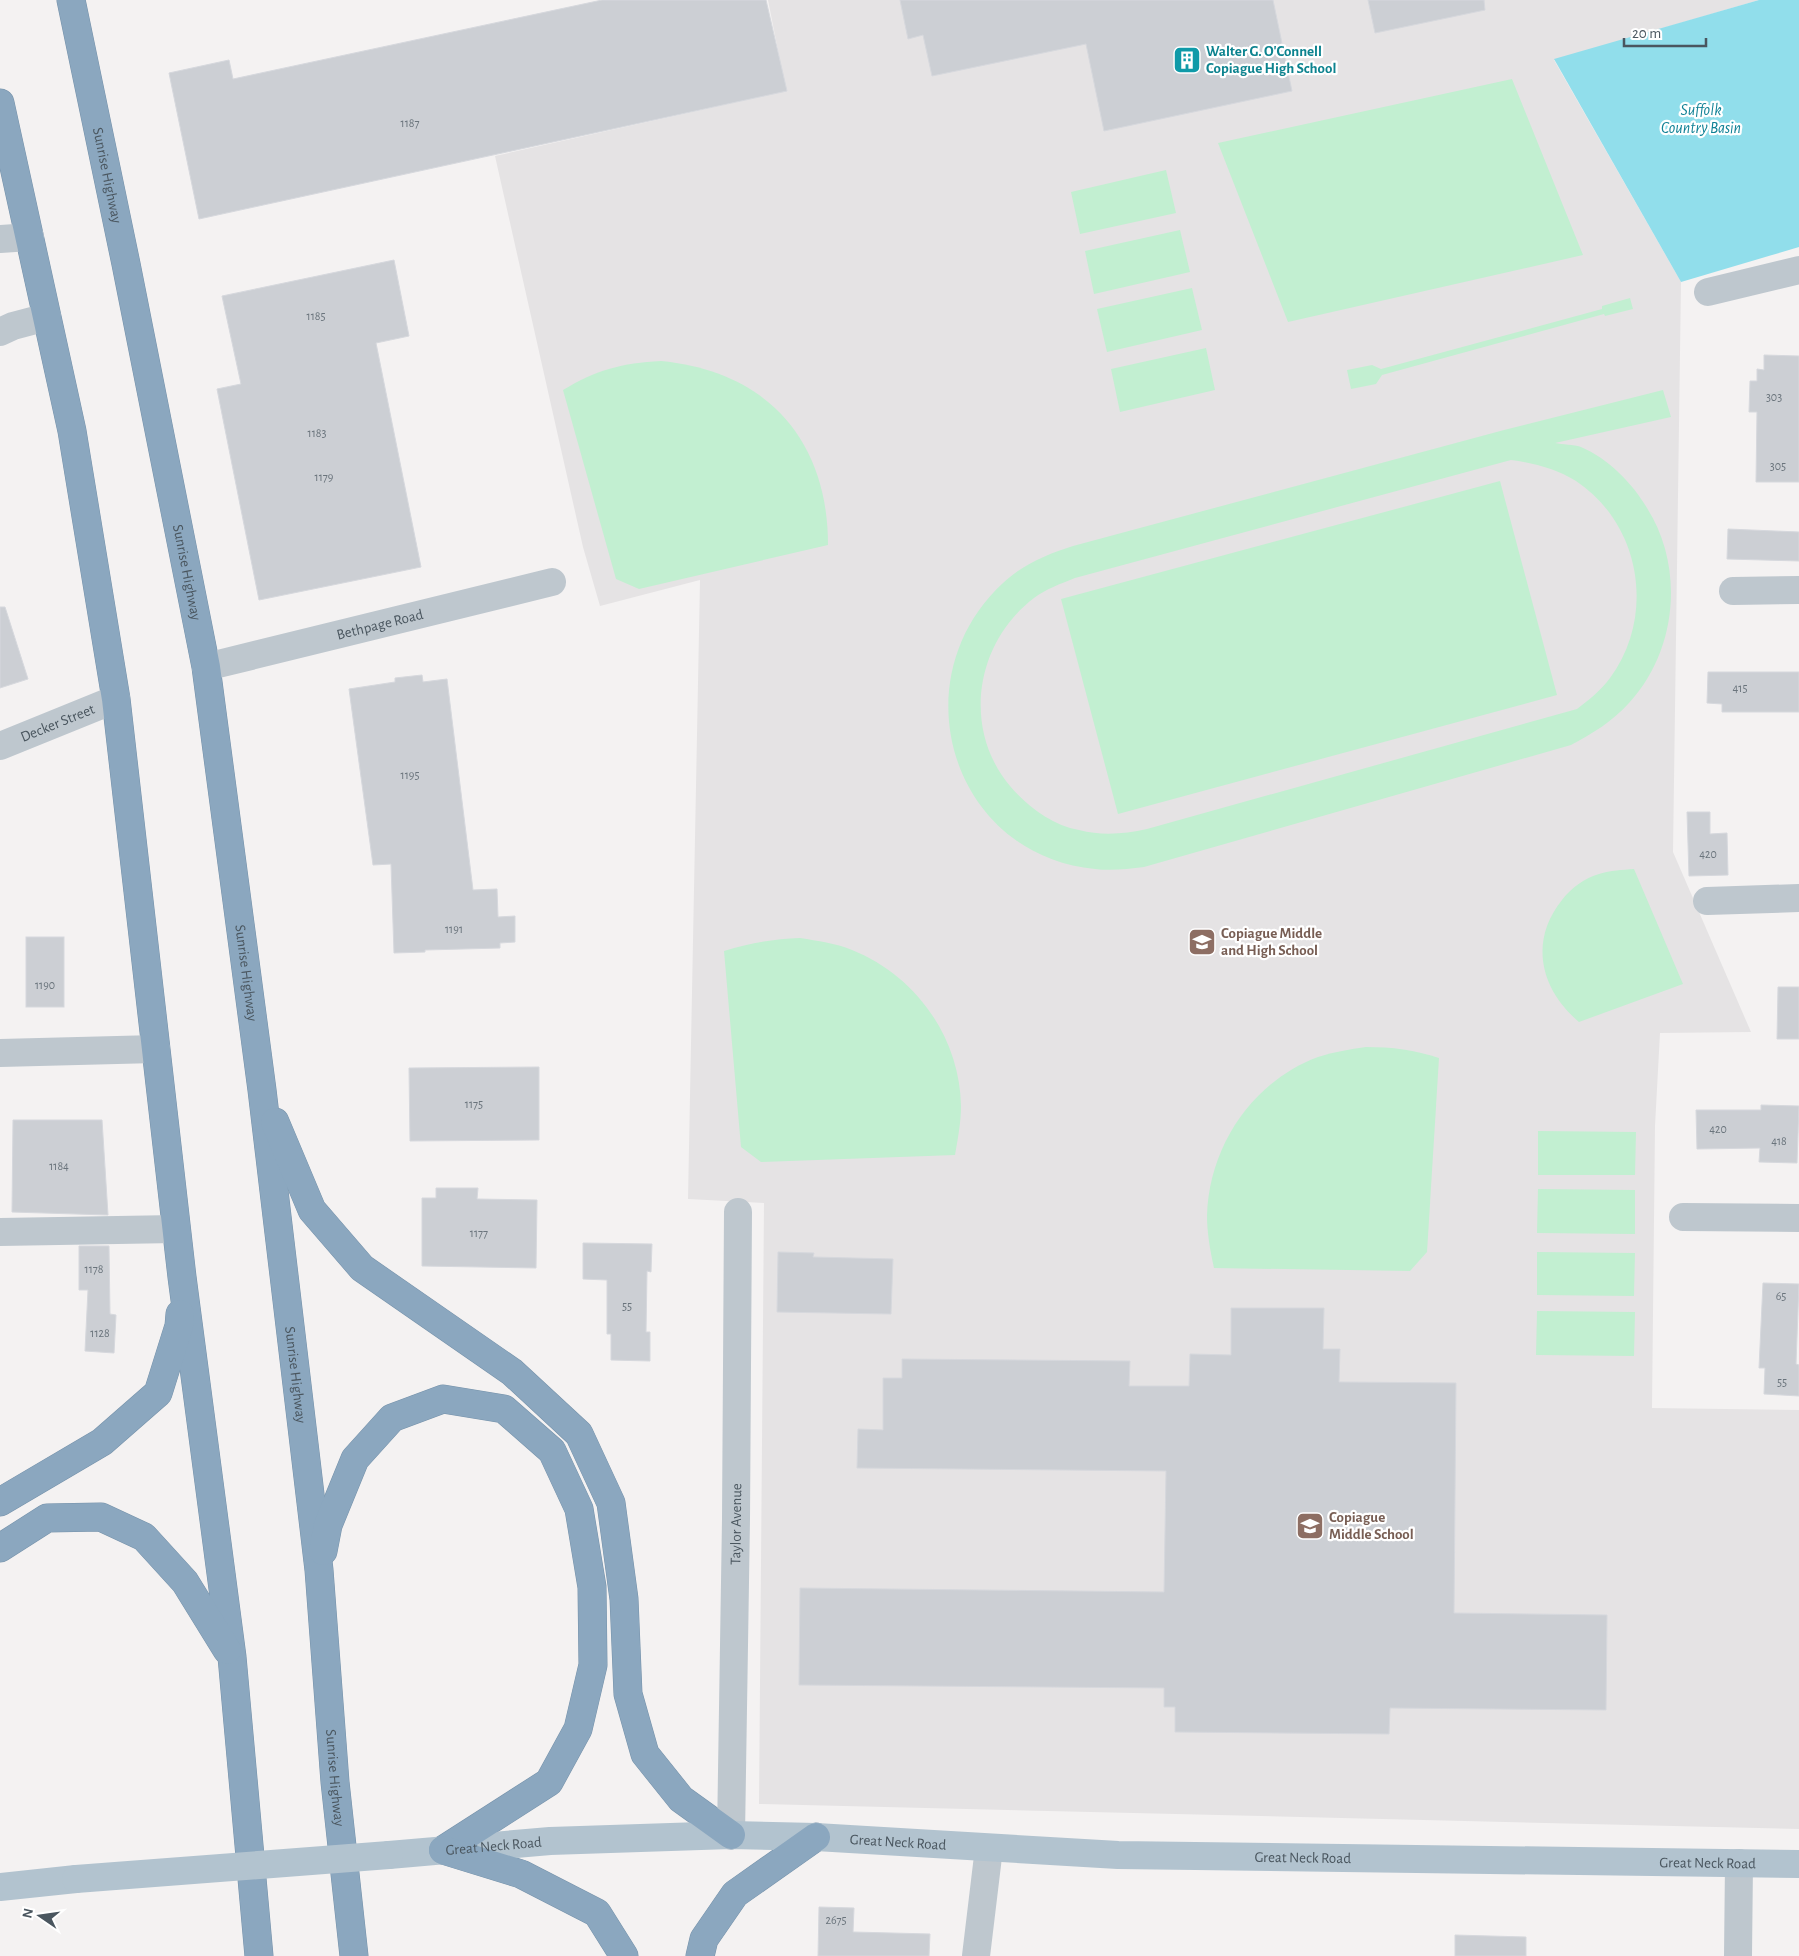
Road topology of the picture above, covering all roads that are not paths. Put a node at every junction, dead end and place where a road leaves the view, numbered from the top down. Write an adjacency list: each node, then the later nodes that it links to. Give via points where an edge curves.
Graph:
1 (76, 1): 12 (highway, Sunrise Highway)
2 (0, 103): 3 (highway)
3 (30, 237): 4 (street); 7 (highway)
4 (0, 239)
5 (1799, 270): 6 (street)
6 (1708, 292)
7 (47, 317): 8 (street); 13 (highway, via 72,431)
8 (0, 332)
9 (552, 582): 12 (street, Bethpage Road)
10 (1799, 590): 11 (street)
11 (1733, 591)
12 (206, 667): 19 (highway, Sunrise Highway)
13 (116, 699): 14 (street, Decker Street); 17 (highway)
14 (0, 746)
15 (1799, 898): 16 (street)
16 (1707, 901)
17 (156, 1049): 18 (street); 23 (highway)
18 (0, 1053)
19 (262, 1090): 28 (highway, Sunrise Highway); 30 (highway, via 312,1210 362,1268 512,1372 579,1434 611,1503 624,1599 628,1694 645,1754 681,1799)
20 (738, 1212): 30 (street, Taylor Avenue)
21 (1683, 1217): 22 (street)
22 (1799, 1218)
23 (176, 1229): 24 (street); 25 (highway)
24 (0, 1232)
25 (182, 1277): 26 (highway, via 179,1326 158,1393 102,1442); 29 (highway)
26 (0, 1502)
27 (0, 1548): 29 (highway, via 46,1518 101,1516 144,1537 185,1582)
28 (319, 1570): 33 (highway, via 328,1525 355,1459 392,1418 443,1399 504,1409 552,1451 579,1509 592,1588 593,1665 578,1729 549,1782); 38 (highway, Sunrise Highway, via 335,1782)
29 (232, 1658): 37 (highway)
30 (731, 1835): 31 (main road, Great Neck Road); 33 (main road, Great Neck Road, via 550,1841)
31 (816, 1837): 32 (main road, Great Neck Road); 40 (highway, via 735,1894 704,1939)
32 (989, 1848): 34 (main road, Great Neck Road, via 1118,1855); 41 (street)
33 (443, 1850): 36 (main road, Great Neck Road, bridge); 39 (highway, via 521,1874 597,1913)
34 (1739, 1863): 35 (main road, Great Neck Road); 42 (street)
35 (1799, 1864)
36 (0, 1887)
37 (259, 1956)
38 (354, 1956)
39 (624, 1956)
40 (700, 1956)
41 (976, 1956)
42 (1738, 1956)

